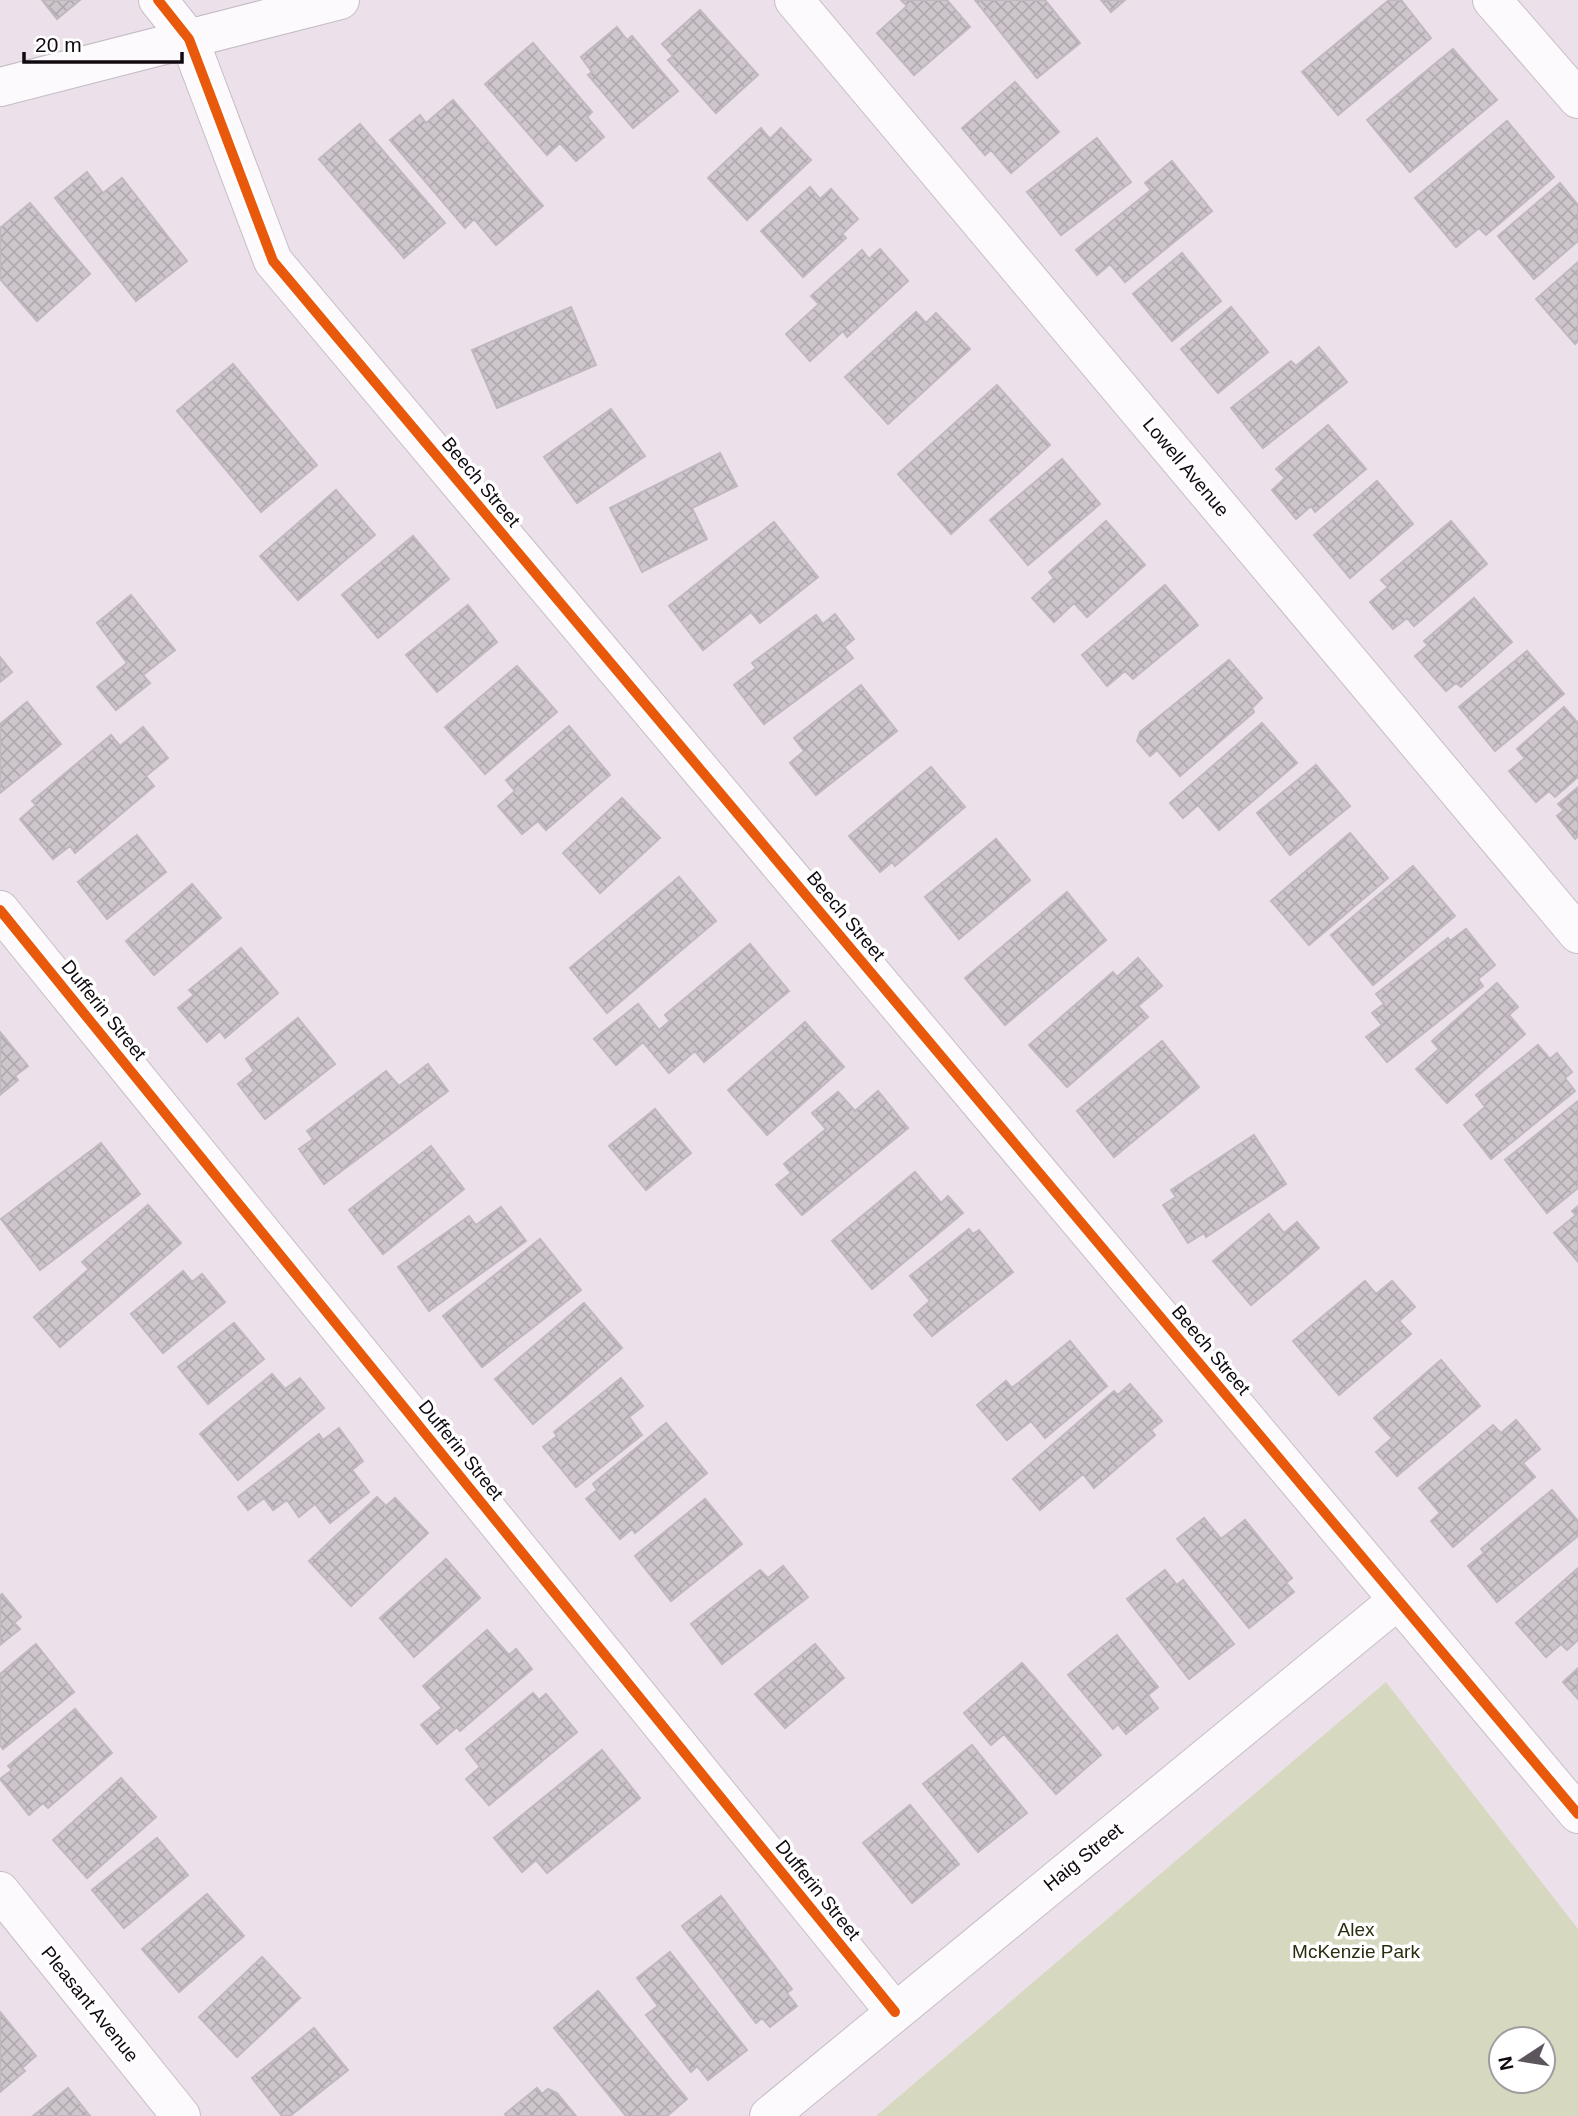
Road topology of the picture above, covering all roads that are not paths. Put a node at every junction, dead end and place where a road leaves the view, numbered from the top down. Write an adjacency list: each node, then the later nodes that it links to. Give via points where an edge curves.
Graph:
1 (158, 0): 5 (street, Beech Street)
2 (340, 0): 5 (street)
3 (794, 0): 9 (street, Lowell Avenue)
4 (1492, 0): 7 (street)
5 (189, 39): 6 (street); 10 (street, Beech Street, via 272,261)
6 (0, 88)
7 (1578, 99)
8 (0, 910): 13 (street, Dufferin Street)
9 (1578, 934)
10 (1398, 1600): 11 (street, Beech Street); 13 (street, Haig Street)
11 (1578, 1814)
12 (0, 1891): 14 (street, Pleasant Avenue)
13 (895, 2012): 15 (street, Haig Street)
14 (181, 2116)
15 (769, 2116)

